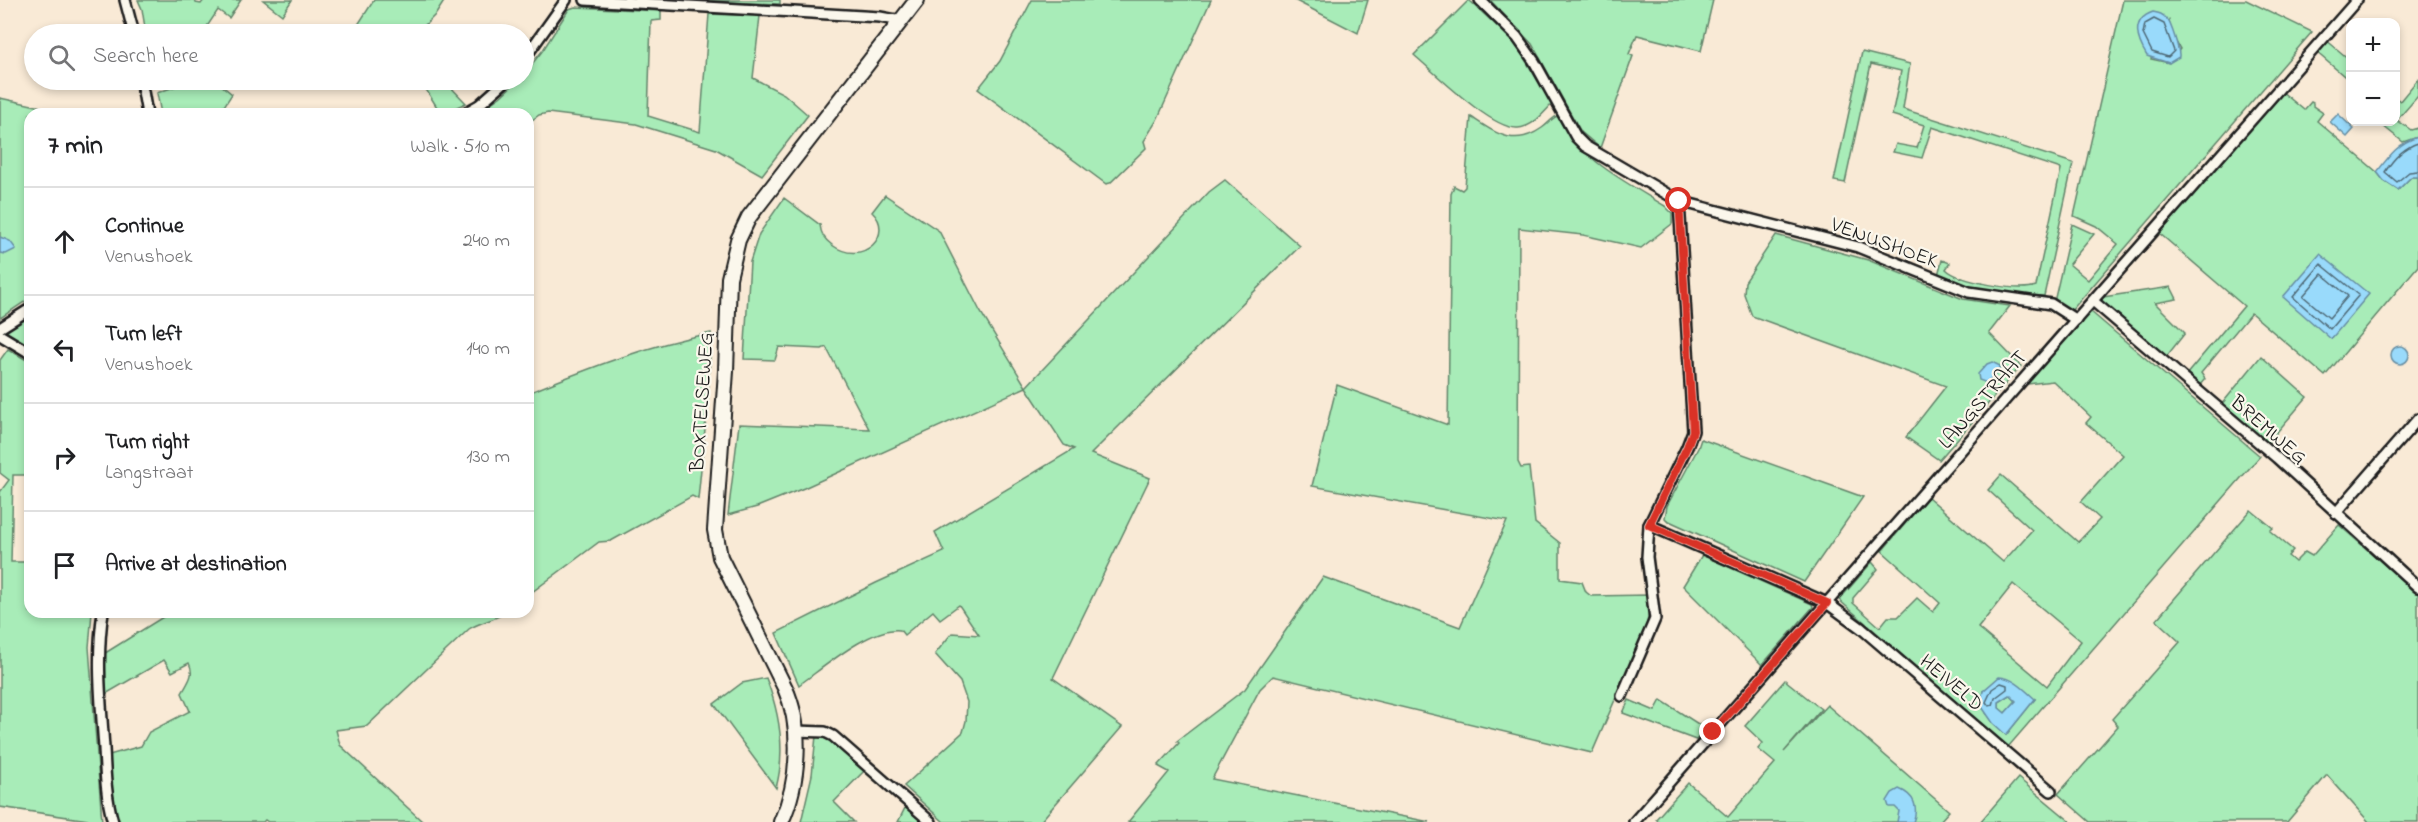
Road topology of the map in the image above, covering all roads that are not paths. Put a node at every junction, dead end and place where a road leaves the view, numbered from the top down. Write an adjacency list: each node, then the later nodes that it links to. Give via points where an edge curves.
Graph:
1 (124, 0): 9 (street)
2 (566, 0): 10 (street)
3 (585, 0): 7 (street)
4 (917, 0): 8 (main road, BOXTELSEWEG)
5 (1480, 0): 15 (street, VENUSHOEK, via 1517,37 1576,137)
6 (2357, 0): 16 (street, LANGSTRAAT)
7 (622, 2): 8 (street, via 880,16)
8 (901, 21): 29 (main road, BOXTELSEWEG, via 749,217 738,240 729,278 715,530 720,556 789,698)
9 (131, 24)
10 (534, 45)
11 (143, 90): 13 (street)
12 (495, 90): 14 (street)
13 (146, 108)
14 (473, 108)
15 (1679, 201): 18 (street, VENUSHOEK, via 1858,247 1969,292 2051,304); 24 (street, via 1693,431)
16 (2093, 302): 18 (street, LANGSTRAAT); 23 (street, BREMWEG)
17 (24, 313): 19 (street)
18 (2076, 320): 26 (street, LANGSTRAAT)
19 (0, 328)
20 (0, 335): 21 (street)
21 (24, 349)
22 (2418, 419): 23 (street)
23 (2336, 513): 25 (street, BREMWEG)
24 (1649, 525): 26 (street); 28 (street, via 1647,557 1655,619)
25 (2418, 587)
26 (1827, 603): 30 (street, HEIVELD, via 1870,635); 34 (street, LANGSTRAAT)
27 (103, 618): 31 (street, via 102,718)
28 (1622, 696)
29 (795, 731): 32 (main road, BOXTELSEWEG, via 792,789); 33 (street, via 833,736)
30 (2051, 791)
31 (113, 822)
32 (781, 822)
33 (931, 822)
34 (1634, 822)

